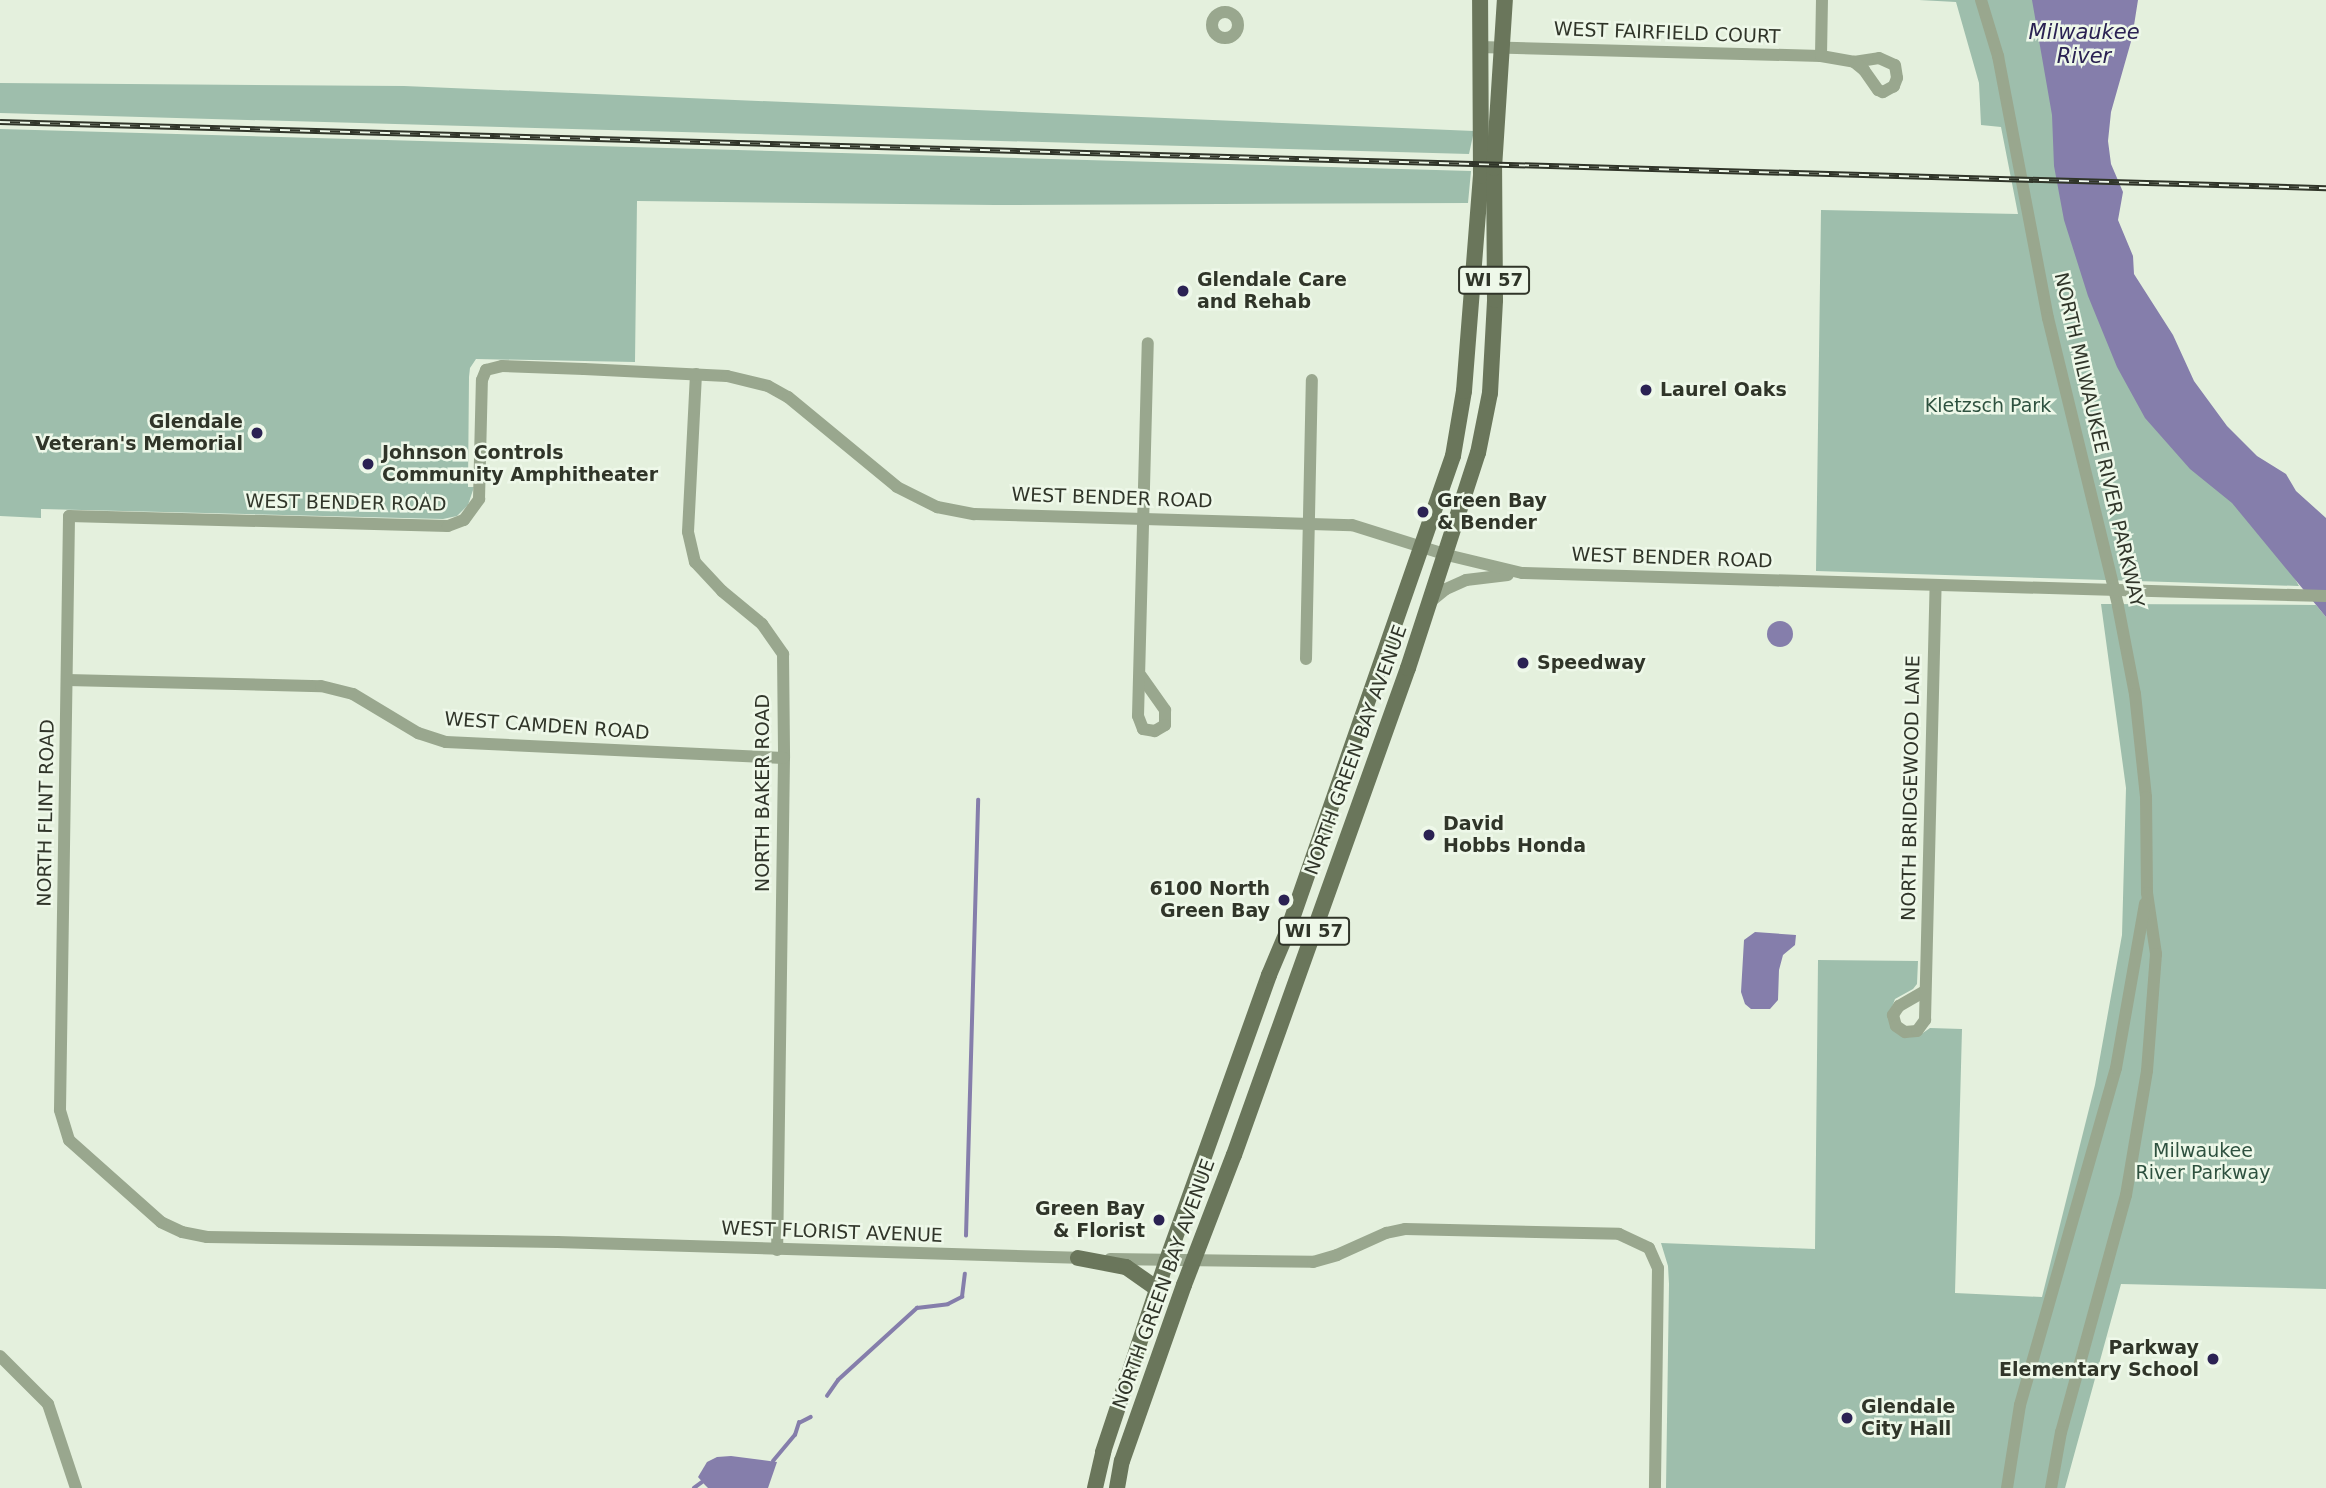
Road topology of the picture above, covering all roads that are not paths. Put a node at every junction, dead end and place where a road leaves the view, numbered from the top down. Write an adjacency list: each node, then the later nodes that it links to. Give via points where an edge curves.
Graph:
1 (1480, 0): 5 (main road, NORTH GREEN BAY AVENUE / WI 57)
2 (1505, 0): 6 (main road, NORTH GREEN BAY AVENUE / WI 57)
3 (1822, 0): 7 (street)
4 (1981, 0): 19 (street, NORTH MILWAUKEE RIVER PARKWAY, via 1998,56 2048,318)
5 (1479, 47): 6 (street, WEST FAIRFIELD COURT); 15 (main road, NORTH GREEN BAY AVENUE / WI 57, via 1481,176 1464,391 1453,456)
6 (1504, 48): 7 (street, WEST FAIRFIELD COURT); 16 (main road, NORTH GREEN BAY AVENUE / WI 57, via 1494,168 1490,393 1478,453)
7 (1821, 56): 8 (street, WEST FAIRFIELD COURT)
8 (1854, 62)
9 (1148, 343): 13 (street)
10 (696, 374): 12 (street, WEST BENDER ROAD, via 502,366 486,370 482,380 480,499 464,520 448,526); 13 (street, WEST BENDER ROAD, via 748,380 788,397 897,487 937,506 974,514); 25 (street, NORTH BAKER ROAD, via 688,532 695,562 762,624 783,654)
11 (1312, 380): 14 (street)
12 (69, 516): 24 (street, NORTH FLINT ROAD)
13 (1145, 519): 14 (street, WEST BENDER ROAD); 23 (street)
14 (1309, 522): 15 (street, WEST BENDER ROAD, via 1372,530); 22 (street)
15 (1421, 548): 16 (street, WEST BENDER ROAD); 29 (main road, NORTH GREEN BAY AVENUE / WI 57)
16 (1447, 555): 17 (street, WEST BENDER ROAD); 21 (main road, NORTH GREEN BAY AVENUE / WI 57)
17 (1522, 573): 18 (street, WEST BENDER ROAD); 21 (street, via 1466,580)
18 (1936, 585): 19 (street, WEST BENDER ROAD); 27 (street, NORTH BRIDGEWOOD LANE)
19 (2114, 590): 20 (street, WEST BENDER ROAD); 26 (street, NORTH MILWAUKEE RIVER PARKWAY, via 2141,747)
20 (2319, 596)
21 (1431, 601): 30 (main road, NORTH GREEN BAY AVENUE / WI 57)
22 (1306, 659)
23 (1141, 676)
24 (67, 680): 25 (street, WEST CAMDEN ROAD, via 321,686 353,694 418,733 446,742); 28 (street, NORTH FLINT ROAD)
25 (784, 758): 33 (street, NORTH BAKER ROAD)
26 (2147, 893): 43 (street, NORTH MILWAUKEE RIVER PARKWAY, via 2116,1068 2020,1405); 44 (street, NORTH MILWAUKEE RIVER PARKWAY, via 2156,954 2139,1124 2126,1195 2061,1432)
27 (1926, 991)
28 (61, 1110): 33 (street, WEST FLORIST AVENUE, via 69,1140 161,1222 196,1236)
29 (1216, 1123): 30 (main road); 31 (main road, NORTH GREEN BAY AVENUE / WI 57)
30 (1242, 1132): 32 (main road, NORTH GREEN BAY AVENUE / WI 57)
31 (1208, 1145): 32 (main road); 35 (main road, NORTH GREEN BAY AVENUE / WI 57)
32 (1234, 1155): 36 (main road, NORTH GREEN BAY AVENUE / WI 57)
33 (777, 1250): 34 (street, WEST FLORIST AVENUE)
34 (1078, 1258): 35 (street, WEST FLORIST AVENUE); 37 (main road, via 1126,1268)
35 (1167, 1260): 36 (street, WEST FLORIST AVENUE); 37 (main road, NORTH GREEN BAY AVENUE / WI 57)
36 (1193, 1261): 41 (main road, NORTH GREEN BAY AVENUE / WI 57, via 1122,1461); 42 (street, WEST FLORIST AVENUE, via 1314,1262 1405,1229 1619,1234 1649,1248 1658,1268)
37 (1158, 1289): 40 (main road, NORTH GREEN BAY AVENUE / WI 57)
38 (0, 1356): 39 (street, via 48,1404)
39 (76, 1488)
40 (1095, 1488)
41 (1117, 1488)
42 (1655, 1488)
43 (2007, 1488)
44 (2052, 1488)

